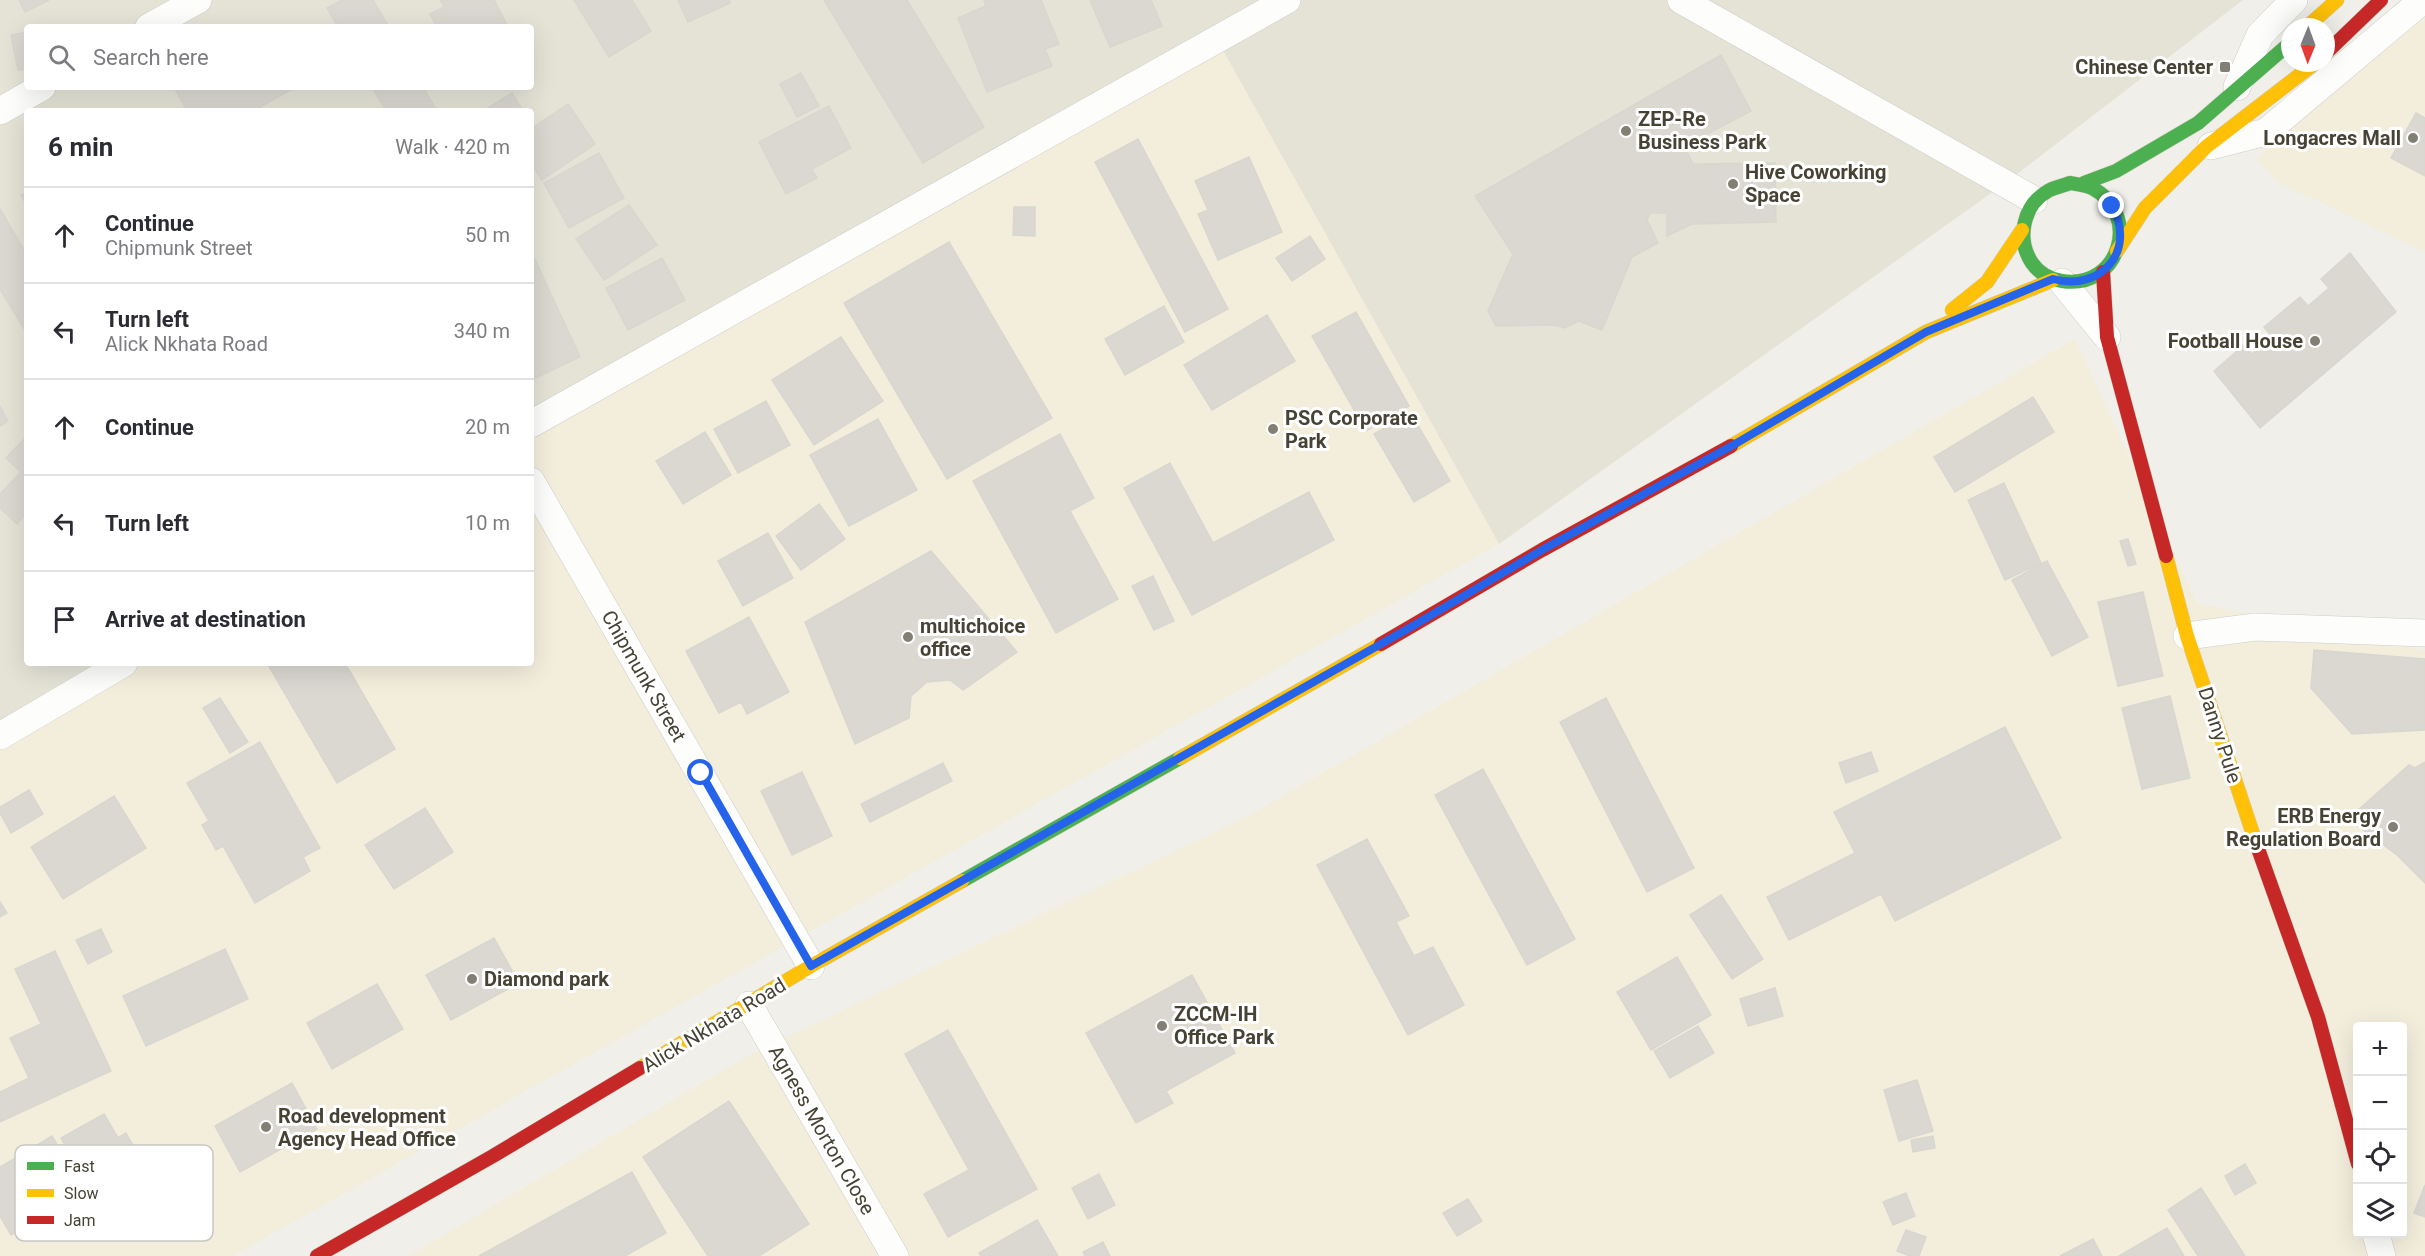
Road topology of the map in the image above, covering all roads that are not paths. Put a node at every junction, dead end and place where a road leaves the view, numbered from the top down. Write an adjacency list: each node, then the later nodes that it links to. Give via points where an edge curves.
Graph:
1 (198, 0): 9 (street)
2 (1287, 0): 25 (street)
3 (1681, 0): 18 (street)
4 (2294, 0): 14 (street, via 2260,35)
5 (2337, 0): 8 (main road)
6 (2381, 0): 10 (main road)
7 (2423, 0): 16 (street, via 2266,132)
8 (2317, 18)
9 (154, 24)
10 (2335, 44)
11 (2281, 51): 14 (main road)
12 (2303, 72): 16 (main road)
13 (37, 90): 15 (street)
14 (2235, 91): 17 (main road, via 2198,123 2116,171)
15 (0, 111)
16 (2206, 147): 20 (main road, via 2145,208)
17 (2084, 183): 18 (main road, via 2056,185); 20 (main road, via 2104,195 2117,215)
18 (2034, 200): 19 (main road)
19 (2022, 230): 22 (main road, via 2032,264); 23 (main road, Alick Nkhata Road, via 1987,282)
20 (2117, 251): 21 (main road)
21 (2103, 272): 22 (main road, via 2084,282); 24 (main road, Danny Pule)
22 (2058, 281): 23 (main road, Alick Nkhata Road); 24 (street, Danny Pule)
23 (1926, 332): 31 (main road, Alick Nkhata Road)
24 (2108, 337): 28 (main road, Danny Pule)
25 (534, 422)
26 (534, 485): 31 (street, Chipmunk Street)
27 (2425, 633): 28 (street, via 2254,627)
28 (2187, 636): 33 (main road, Danny Pule, via 2318,1017)
29 (119, 666): 30 (street)
30 (0, 736)
31 (811, 966): 32 (main road, Alick Nkhata Road)
32 (749, 1005): 35 (main road, Alick Nkhata Road); 36 (street, Agness Morton Close)
33 (2353, 1146)
34 (2377, 1238): 37 (street)
35 (317, 1256)
36 (895, 1256)
37 (2382, 1256)

